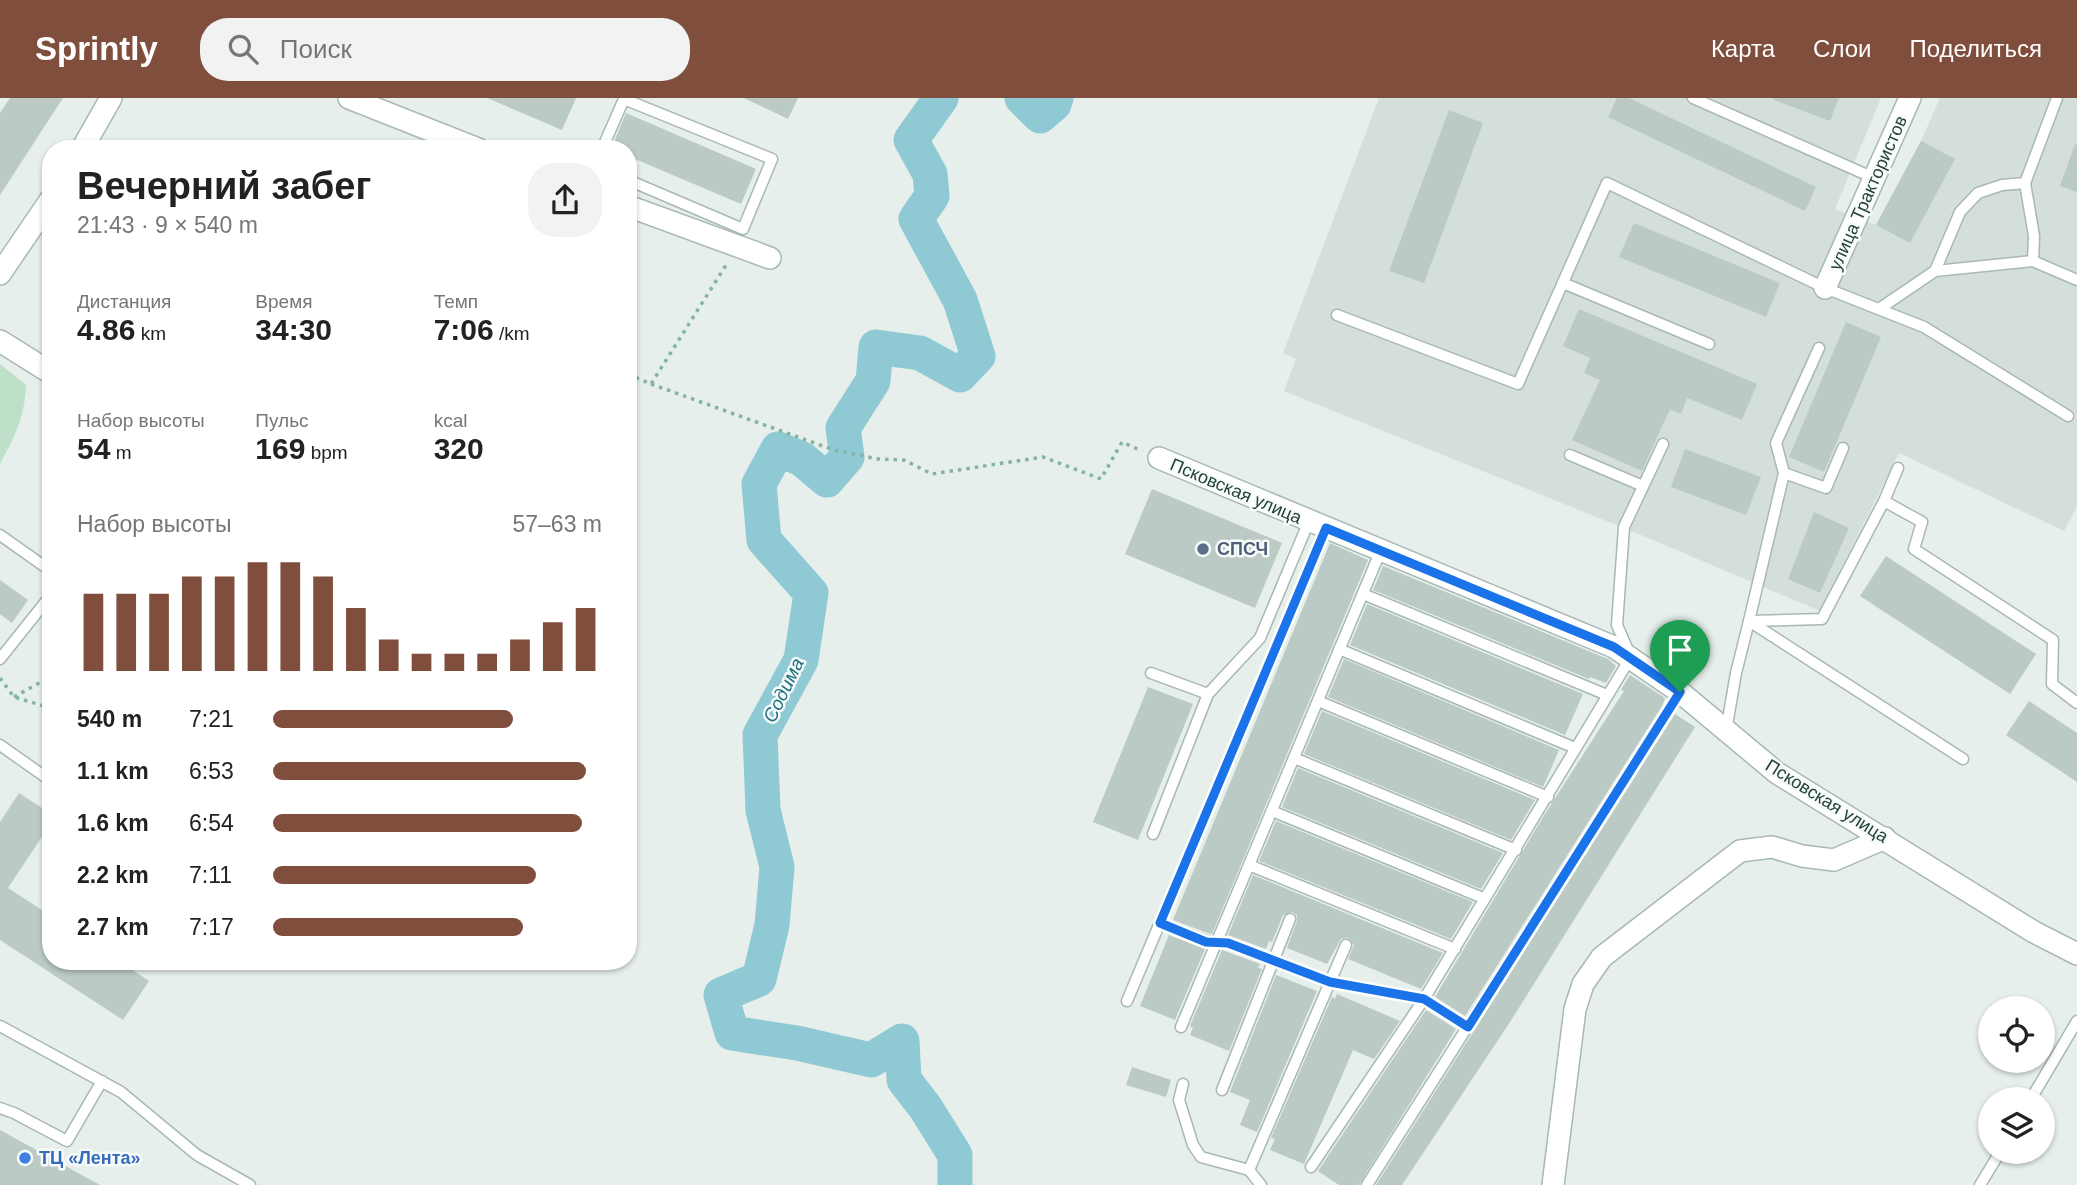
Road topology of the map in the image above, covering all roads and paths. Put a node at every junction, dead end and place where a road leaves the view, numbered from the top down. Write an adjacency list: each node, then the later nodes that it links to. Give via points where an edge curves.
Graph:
1 (111, 98): 6 (street)
2 (1693, 98): 9 (lane)
3 (1910, 98): 9 (street, улица Трактористов)
4 (2057, 98): 10 (lane)
5 (371, 102): 7 (street)
6 (87, 140)
7 (458, 140)
8 (606, 140): 14 (lane, via 624,99 772,159)
9 (1874, 178): 21 (street, улица Трактористов)
10 (2025, 183): 16 (lane, via 2034,236); 17 (lane, via 1978,193 1960,212)
11 (637, 185): 14 (lane)
12 (637, 208): 14 (street)
13 (42, 212): 18 (street)
14 (740, 237): 15 (street); 29 (path)
15 (770, 258)
16 (2033, 261): 17 (lane); 19 (lane)
17 (1935, 271): 22 (lane)
18 (0, 274)
19 (2077, 280)
20 (1563, 283): 21 (lane, via 1607,183); 23 (lane, via 1518,384); 25 (lane)
21 (1825, 288): 22 (lane)
22 (1879, 309): 30 (lane, via 1924,327)
23 (1337, 315)
24 (0, 341): 27 (street)
25 (1709, 344)
26 (1819, 348): 36 (lane, via 1776,443)
27 (42, 367)
28 (637, 378): 29 (path)
29 (651, 384): 34 (path, via 834,450 904,460 932,474 1043,457 1101,479 1122,442)
30 (2068, 416)
31 (1663, 444): 37 (lane)
32 (1843, 448): 36 (lane, via 1826,488)
33 (1570, 455): 37 (lane)
34 (1159, 458): 39 (street, Псковская улица)
35 (1898, 468): 38 (lane)
36 (1784, 473): 45 (lane)
37 (1643, 486): 47 (lane, via 1624,527 1617,625)
38 (1884, 501): 45 (lane, via 1822,619); 57 (lane, via 1922,522 1914,549 2053,640 2052,684)
39 (1317, 524): 41 (street, Псковская улица); 53 (lane, via 1259,638); 73 (lane)
40 (0, 535): 42 (lane)
41 (1381, 550): 43 (lane); 47 (street, Псковская улица)
42 (42, 565)
43 (1363, 594): 46 (lane); 54 (lane)
44 (42, 606): 48 (lane)
45 (1749, 621): 59 (lane); 63 (lane)
46 (1339, 649): 56 (lane); 61 (lane)
47 (1631, 657): 52 (street, Псковская улица); 54 (lane)
48 (0, 659)
49 (1151, 673): 53 (lane)
50 (0, 678): 55 (path)
51 (42, 681): 55 (path)
52 (1680, 692): 59 (street, Псковская улица); 85 (lane)
53 (1208, 694): 67 (lane)
54 (1607, 695): 61 (lane)
55 (14, 697): 58 (path)
56 (1318, 701): 62 (lane); 65 (lane)
57 (2077, 703)
58 (42, 705)
59 (1726, 731): 68 (street, Псковская улица, via 1777,773)
60 (0, 745): 64 (lane)
61 (1576, 748): 65 (lane)
62 (1294, 758): 66 (lane); 69 (lane)
63 (1963, 758)
64 (42, 775)
65 (1548, 797): 69 (lane)
66 (1272, 811): 70 (lane); 71 (lane)
67 (1153, 834)
68 (1885, 838): 77 (street, Псковская улица); 97 (street, via 1834,860 1772,847 1740,851 1602,957 1583,984 1575,1009)
69 (1516, 850): 71 (lane)
70 (1249, 865): 74 (lane); 76 (lane)
71 (1483, 898): 76 (lane)
72 (1290, 919): 78 (lane)
73 (1160, 923): 74 (lane); 81 (lane)
74 (1217, 942): 78 (lane); 84 (lane)
75 (1346, 945): 79 (lane)
76 (1455, 949): 80 (lane)
77 (2077, 954)
78 (1273, 961): 79 (lane); 89 (lane)
79 (1330, 982): 80 (lane); 93 (lane)
80 (1424, 999): 85 (lane); 92 (lane)
81 (1127, 1001)
82 (2077, 1021): 88 (lane)
83 (0, 1026): 86 (lane)
84 (1181, 1027)
85 (1468, 1027): 96 (lane)
86 (102, 1081): 90 (lane, via 67,1141); 94 (lane, via 197,1155)
87 (1183, 1084): 93 (lane, via 1179,1100 1201,1157)
88 (2038, 1087)
89 (1223, 1090)
90 (0, 1108)
91 (1993, 1164): 98 (lane)
92 (1311, 1167)
93 (1249, 1170): 95 (lane)
94 (250, 1185)
95 (1261, 1185)
96 (1367, 1185)
97 (1553, 1185)
98 (1980, 1185)

